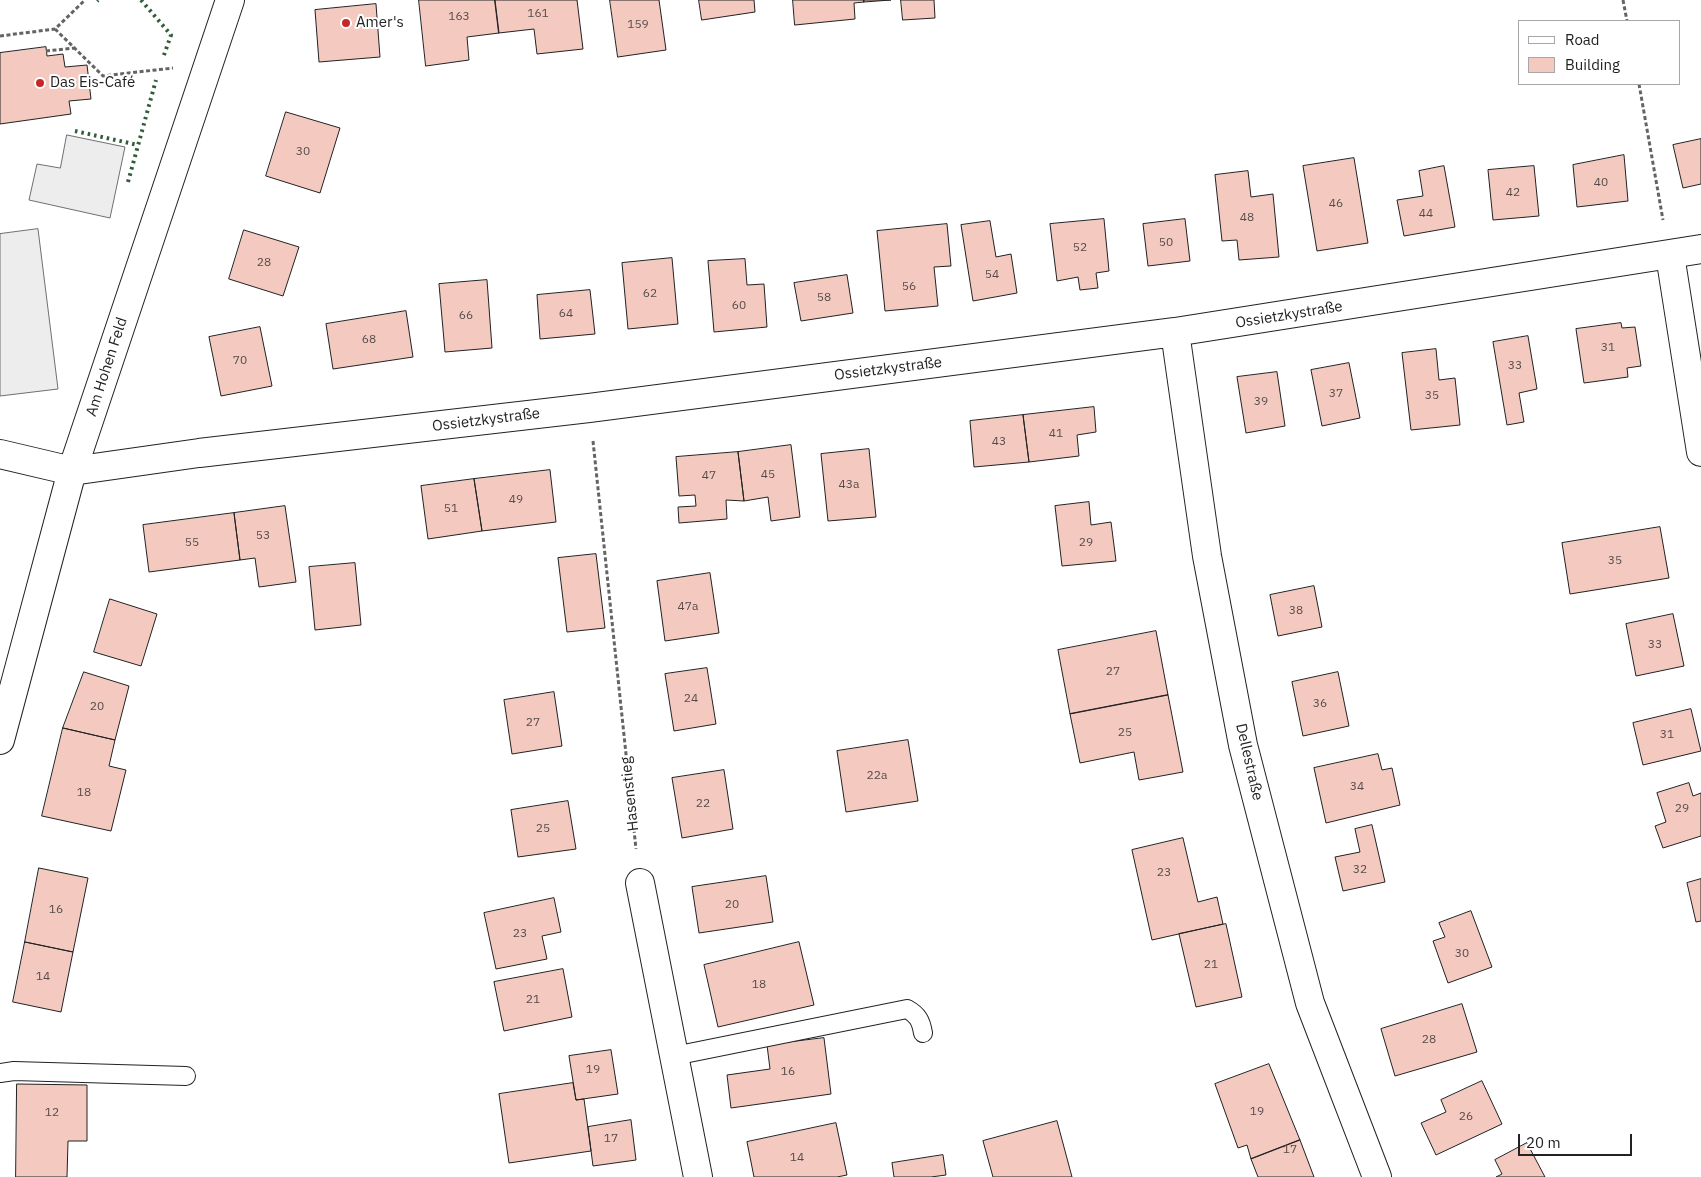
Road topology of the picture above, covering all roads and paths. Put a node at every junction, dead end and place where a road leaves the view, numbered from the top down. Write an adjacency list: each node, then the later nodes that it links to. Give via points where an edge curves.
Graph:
1 (85, 0): 5 (path)
2 (230, 0): 9 (street, Am Hohen Feld)
3 (1624, 0): 4 (path)
4 (1627, 20)
5 (55, 29): 6 (path); 7 (path)
6 (0, 36)
7 (75, 48): 8 (path); 9 (path, via 103,76)
8 (46, 51)
9 (207, 65): 17 (street, Am Hohen Feld)
10 (1639, 85): 12 (path)
11 (1701, 250): 12 (street, Ossietzkystraße)
12 (1670, 255): 13 (street, Ossietzkystraße); 15 (street)
13 (1175, 332): 14 (street, Ossietzkystraße); 25 (street, Dellestraße, via 1207,556 1243,745 1310,1004)
14 (589, 408): 17 (street, Ossietzkystraße, via 199,453); 19 (path, Hasenstieg)
15 (1701, 452)
16 (0, 454): 17 (street)
17 (72, 471): 18 (street, Am Hohen Feld)
18 (0, 740)
19 (640, 883): 21 (street)
20 (922, 1033): 21 (lane, via 921,1021 907,1009)
21 (674, 1056): 24 (street)
22 (0, 1073): 23 (lane)
23 (186, 1076)
24 (698, 1177)
25 (1377, 1177)

